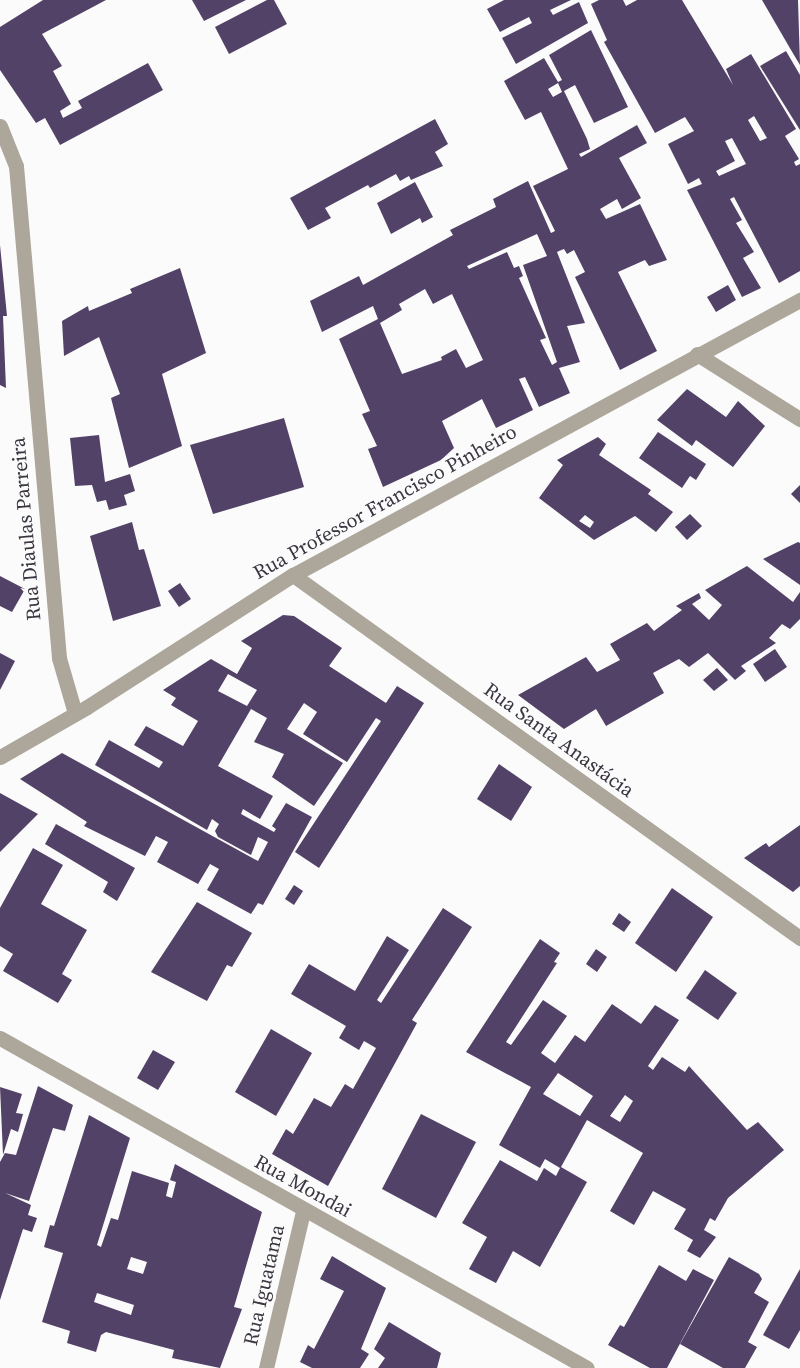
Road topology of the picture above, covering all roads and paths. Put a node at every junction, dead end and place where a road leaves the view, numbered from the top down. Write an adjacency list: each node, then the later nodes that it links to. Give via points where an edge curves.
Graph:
1 (0, 126): 6 (street, Rua Diaulas Parreira, via 16,166 59,658)
2 (800, 300): 3 (street, Rua Professor Francisco Pinheiro)
3 (697, 354): 4 (street); 5 (street, Rua Professor Francisco Pinheiro)
4 (800, 419)
5 (293, 575): 6 (street, Rua Professor Francisco Pinheiro); 8 (street, Rua Santa Anastácia)
6 (75, 713): 7 (street, Rua Professor Francisco Pinheiro)
7 (0, 757)
8 (800, 938)
9 (0, 1038): 10 (street, Rua Mondai)
10 (303, 1211): 11 (street, Rua Iguatama); 12 (street, Rua Mondai)
11 (266, 1368)
12 (588, 1368)

